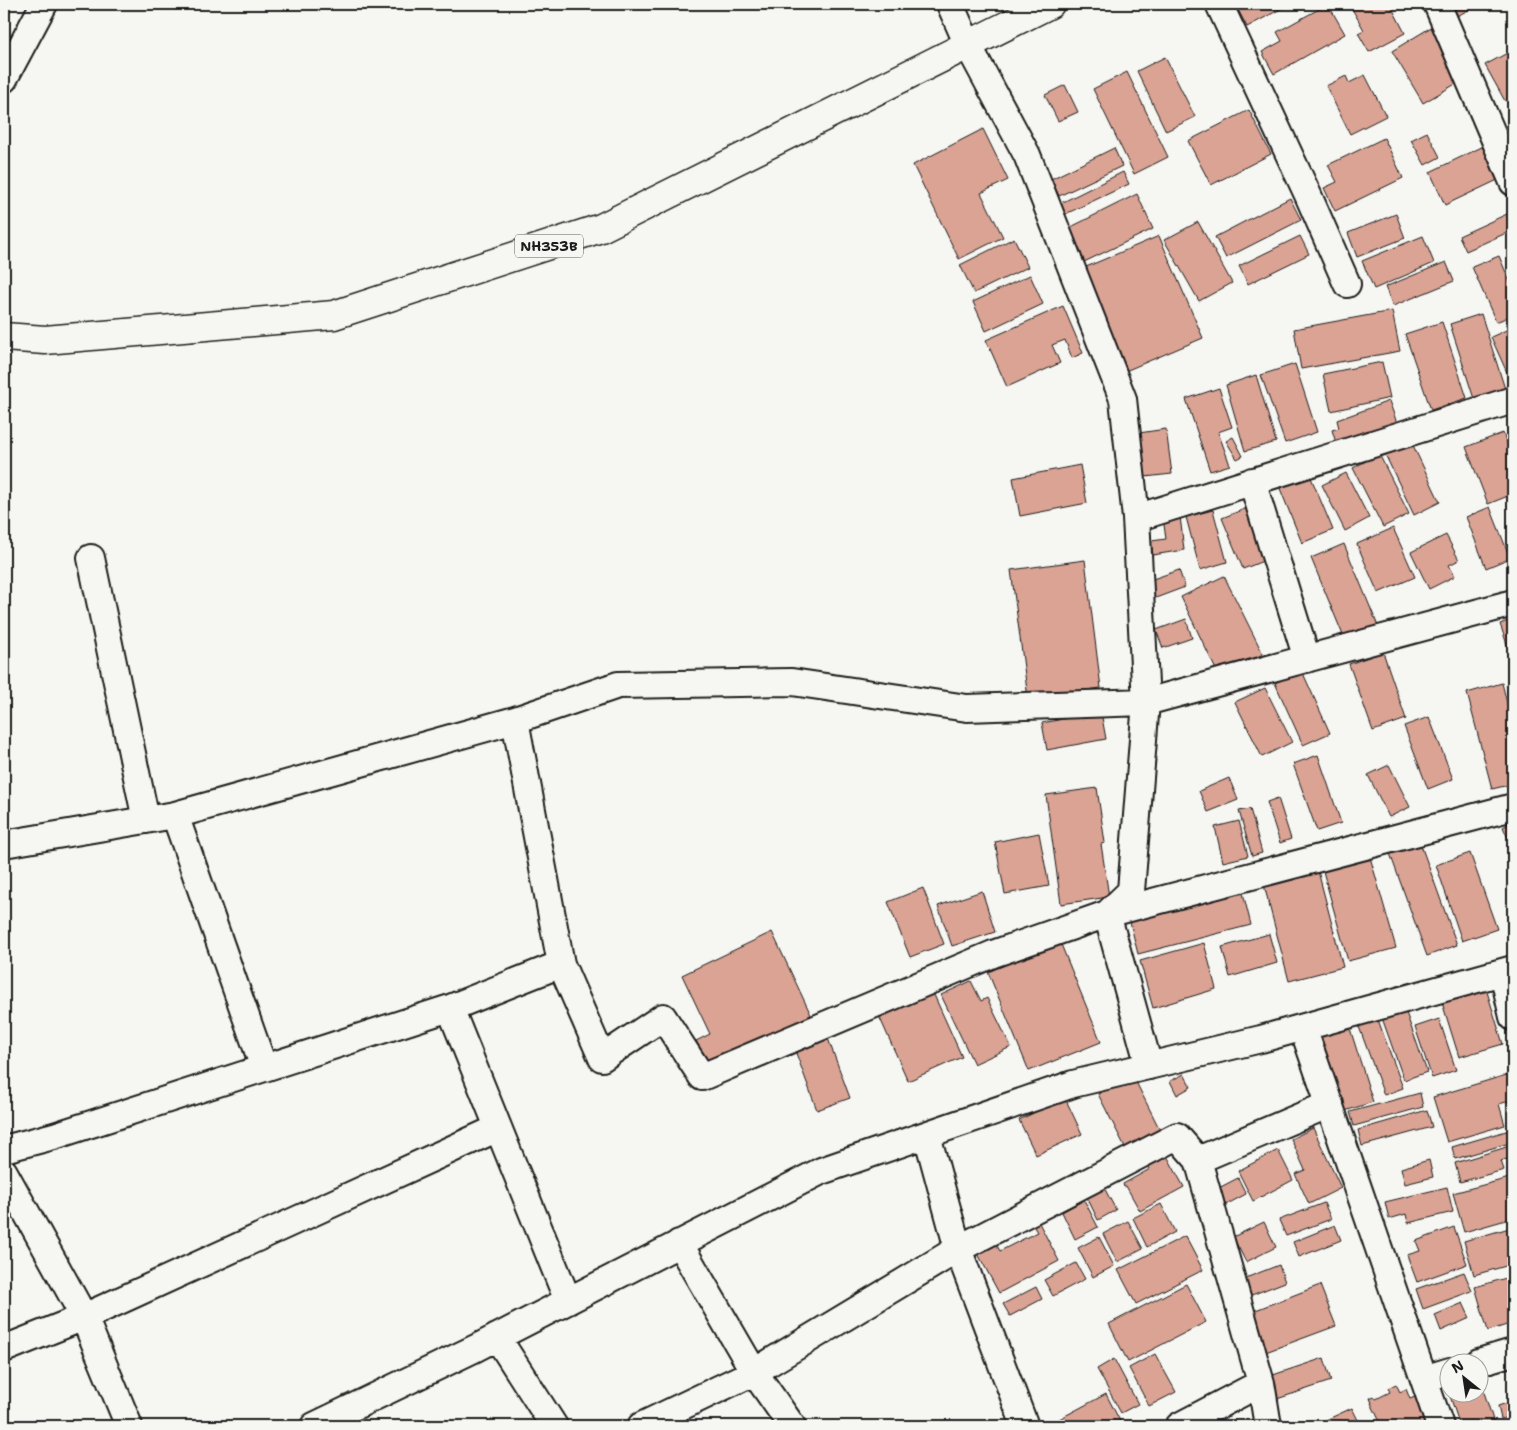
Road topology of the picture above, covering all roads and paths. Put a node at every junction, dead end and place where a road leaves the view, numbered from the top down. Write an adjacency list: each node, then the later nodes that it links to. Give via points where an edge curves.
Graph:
1 (44, 4): 7 (street)
2 (950, 4): 6 (street)
3 (1050, 4): 6 (highway, NH353B)
4 (1219, 4): 9 (street)
5 (1437, 4): 8 (street)
6 (968, 45): 10 (highway, NH353B, via 601,228 334,315 45,340); 13 (street, via 1027,155 1124,399)
7 (4, 79)
8 (1513, 182)
9 (1347, 284)
10 (4, 337)
11 (1513, 400): 12 (street)
12 (1252, 481): 13 (street); 16 (street)
13 (1136, 518): 17 (street)
14 (90, 558): 21 (street)
15 (1513, 602): 16 (street)
16 (1306, 659): 17 (street)
17 (1146, 702): 18 (street, via 967,708 792,682 618,685); 23 (street, via 1131,891)
18 (515, 720): 20 (street); 24 (street)
19 (1513, 807): 23 (street)
20 (175, 815): 21 (street); 30 (street)
21 (146, 820): 22 (street)
22 (4, 844)
23 (1107, 914): 24 (street, via 993,954 702,1078 662,1017 602,1058); 29 (street)
24 (562, 964): 26 (street)
25 (1508, 971): 27 (street); 28 (street)
26 (450, 1008): 30 (street); 32 (street)
27 (1513, 1017)
28 (1303, 1028): 29 (street); 31 (street)
29 (1149, 1066): 33 (street, via 1073,1084)
30 (264, 1068): 34 (street)
31 (1330, 1104): 35 (street); 47 (street)
32 (498, 1128): 39 (street); 40 (street)
33 (927, 1134): 37 (street, via 820,1171); 38 (street)
34 (4, 1149)
35 (1198, 1160): 38 (street, via 1177,1136); 48 (street)
36 (4, 1172): 40 (street)
37 (679, 1243): 39 (street); 45 (street)
38 (958, 1249): 45 (street); 54 (street)
39 (568, 1300): 41 (street)
40 (84, 1317): 42 (street); 49 (street)
41 (497, 1337): 50 (street); 51 (street)
42 (4, 1349)
43 (1513, 1352): 44 (street)
44 (1490, 1359)
45 (754, 1372): 52 (street); 53 (street)
46 (1440, 1374): 47 (street)
47 (1424, 1379): 57 (street)
48 (1261, 1383): 55 (street); 56 (street)
49 (129, 1426)
50 (314, 1426)
51 (554, 1426)
52 (640, 1426)
53 (792, 1426)
54 (1025, 1426)
55 (1179, 1426)
56 (1268, 1426)
57 (1440, 1426)

